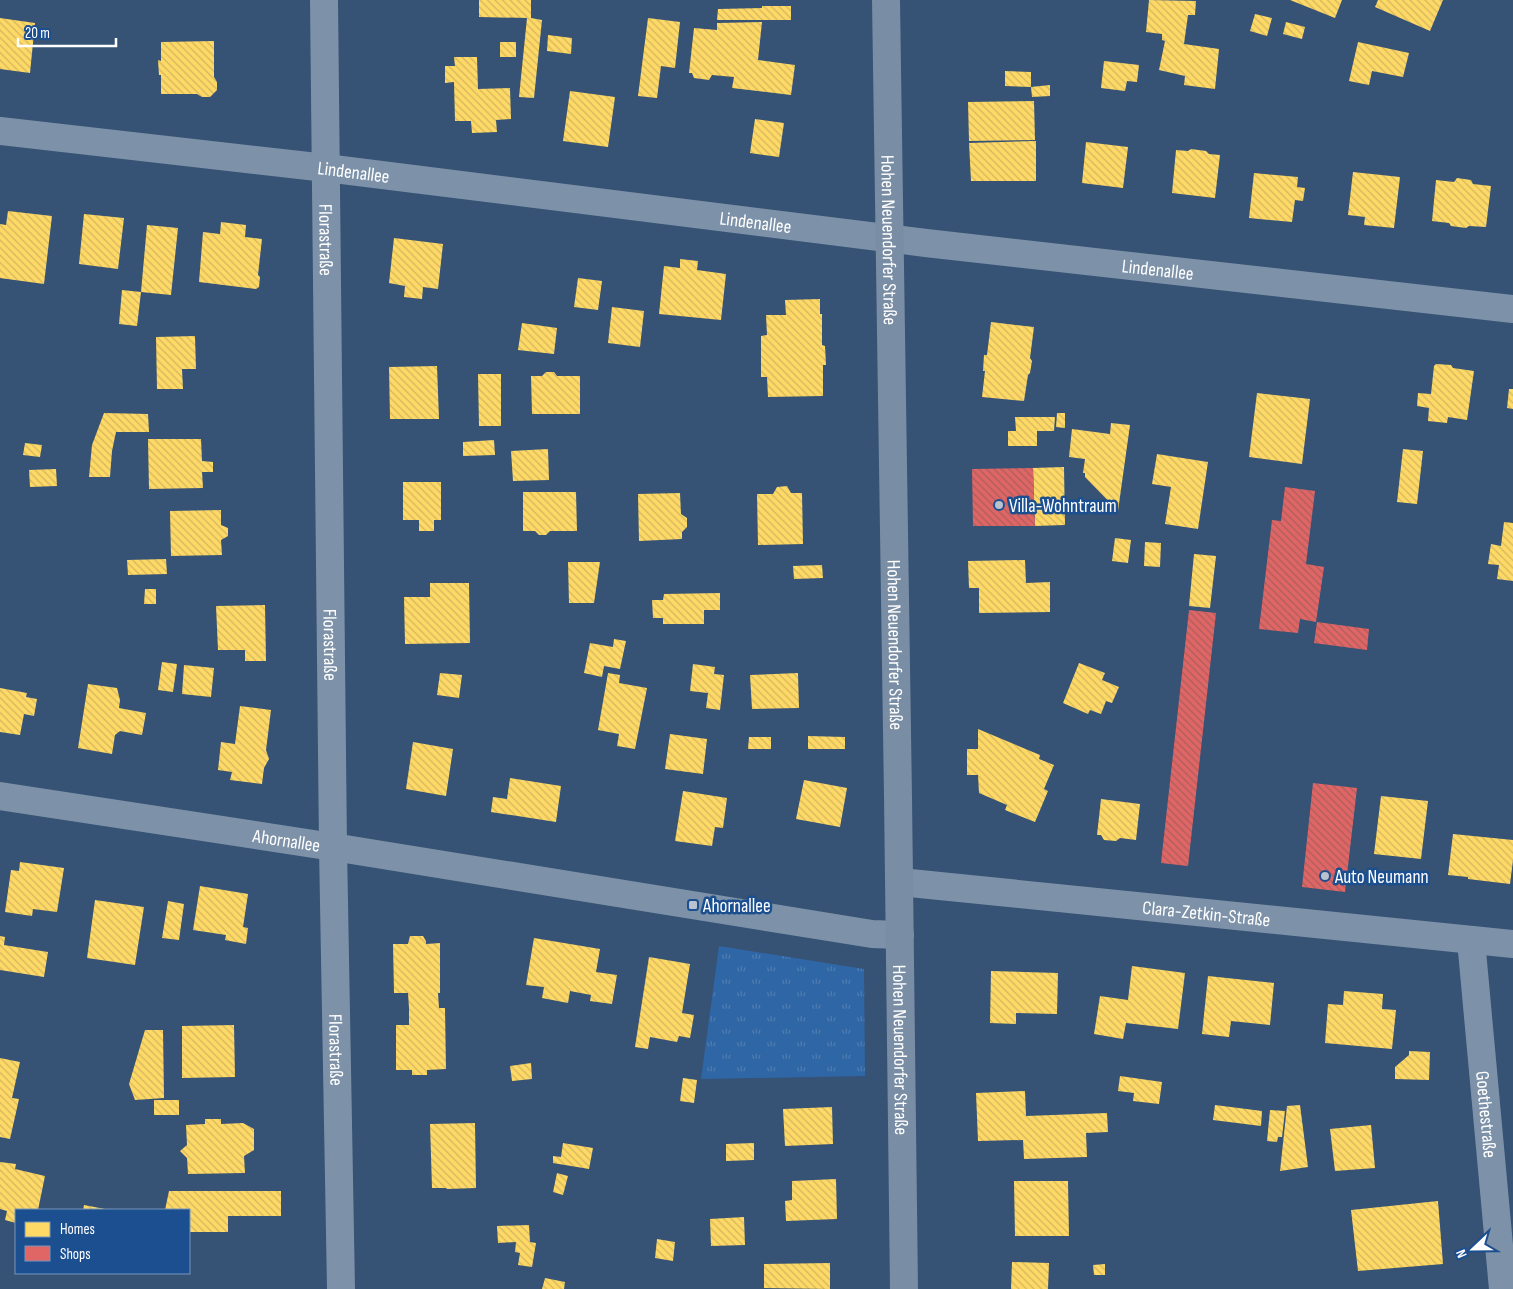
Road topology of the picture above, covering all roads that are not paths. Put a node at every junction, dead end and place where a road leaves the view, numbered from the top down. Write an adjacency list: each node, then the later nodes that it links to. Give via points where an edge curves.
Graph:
1 (324, 0): 4 (street, Florastraße)
2 (886, 0): 5 (main road, Hohen Neuendorfer Straße)
3 (0, 131): 4 (street, Lindenallee)
4 (326, 168): 5 (street, Lindenallee); 8 (street, Florastraße)
5 (890, 238): 6 (street, Lindenallee); 9 (main road, Hohen Neuendorfer Straße)
6 (1513, 309)
7 (0, 796): 8 (street, Ahornallee)
8 (333, 847): 10 (street, Ahornallee); 13 (street, Florastraße)
9 (900, 882): 10 (main road, Hohen Neuendorfer Straße); 11 (street, Clara-Zetkin-Straße)
10 (900, 935): 14 (main road, Hohen Neuendorfer Straße)
11 (1471, 940): 12 (street, Clara-Zetkin-Straße); 15 (street, Goethestraße)
12 (1513, 944)
13 (341, 1289)
14 (904, 1289)
15 (1503, 1289)

